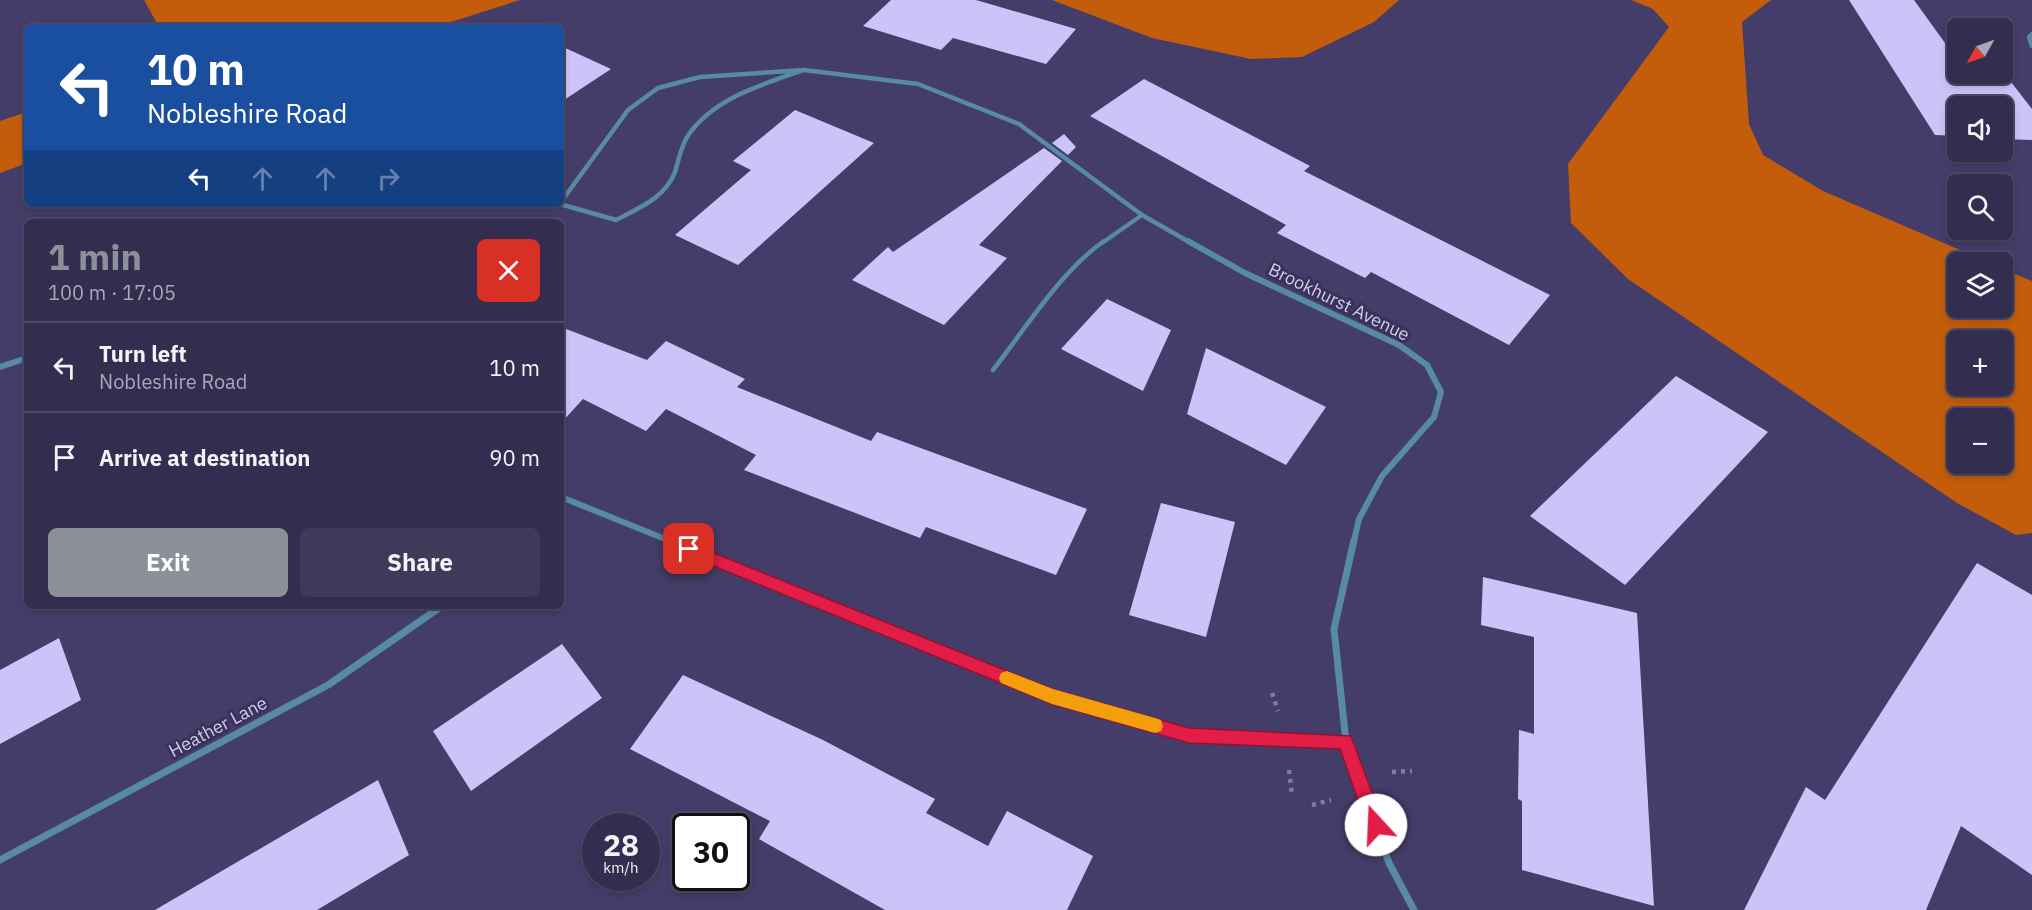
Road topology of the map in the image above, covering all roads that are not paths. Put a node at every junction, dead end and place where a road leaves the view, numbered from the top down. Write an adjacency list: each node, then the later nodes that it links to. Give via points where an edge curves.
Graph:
1 (2032, 34): 2 (street)
2 (2032, 46)
3 (804, 70): 4 (street, Brookhurst Avenue, via 700,77 658,88 628,110); 5 (street, Brookhurst Avenue, via 745,92 711,112 688,135 670,185 644,206 616,220); 6 (street, Brookhurst Avenue, via 918,84 1019,124)
4 (564, 198)
5 (564, 204)
6 (1142, 215): 9 (lane, via 1090,251); 12 (street, Brookhurst Avenue, via 1245,273 1399,345 1427,365 1441,392 1434,417 1382,476 1359,519 1334,629)
7 (24, 359): 8 (street)
8 (0, 367)
9 (993, 370)
10 (564, 498): 12 (street, via 1052,697 1189,735)
11 (438, 609): 13 (street, Heather Lane, via 328,685)
12 (1346, 742): 14 (street, Brookhurst Avenue, via 1389,863)
13 (0, 860)
14 (1414, 910)

